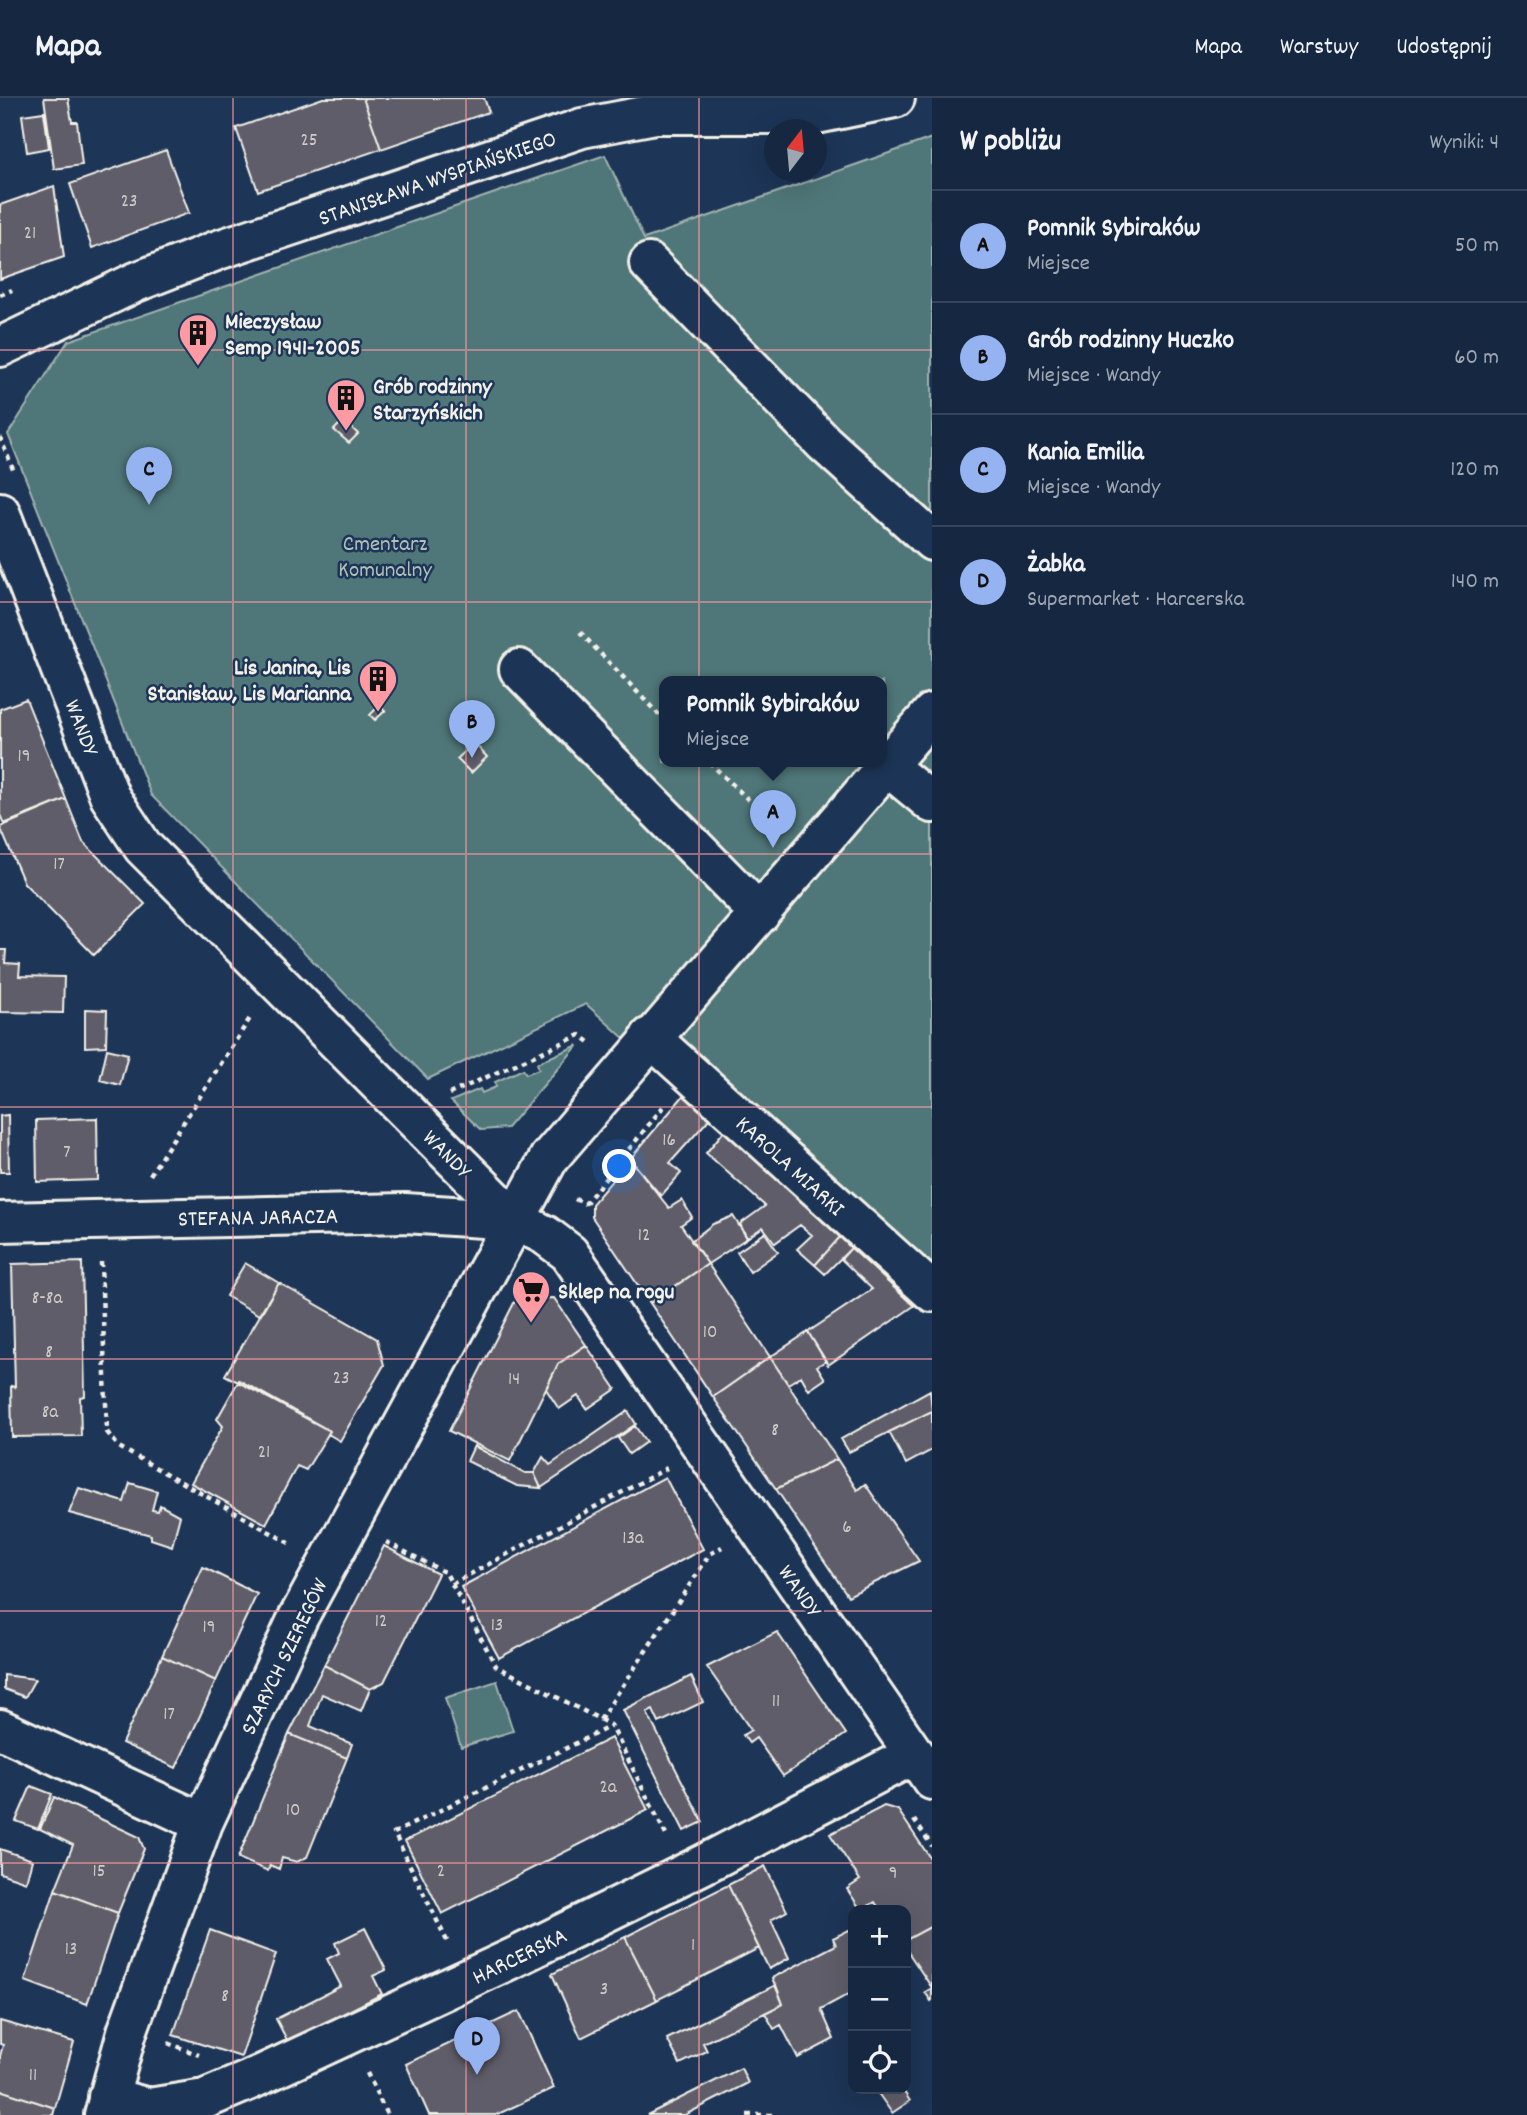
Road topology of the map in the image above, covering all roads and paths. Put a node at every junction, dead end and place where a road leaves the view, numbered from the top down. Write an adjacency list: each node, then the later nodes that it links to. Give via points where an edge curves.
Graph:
1 (895, 98): 3 (street, STANISŁAWA WYSPIAŃSKIEGO, via 817,114 655,114 582,128 206,255 136,282)
2 (649, 263): 7 (street, via 824,443)
3 (0, 347)
4 (0, 437): 5 (path)
5 (15, 475)
6 (0, 512): 27 (street, WANDY, via 110,797 125,824)
7 (932, 541)
8 (580, 632): 11 (path)
9 (519, 668): 17 (street)
10 (932, 713): 12 (street, SZARYCH SZEREGÓW)
11 (659, 715)
12 (887, 766): 15 (street)
13 (714, 767): 16 (path)
14 (886, 767): 16 (street, SZARYCH SZEREGÓW)
15 (932, 803)
16 (809, 857): 17 (street, SZARYCH SZEREGÓW)
17 (760, 914): 19 (street, SZARYCH SZEREGÓW)
18 (257, 1008): 23 (path)
19 (650, 1037): 20 (street, SZARYCH SZEREGÓW); 21 (street, KAROLA MIARKI)
20 (624, 1069): 22 (path, via 580,1035); 24 (street, SZARYCH SZEREGÓW, via 549,1158)
21 (690, 1074): 25 (path); 30 (street, KAROLA MIARKI)
22 (438, 1099)
23 (148, 1177)
24 (537, 1180): 25 (path); 27 (street, SZARYCH SZEREGÓW)
25 (585, 1204): 26 (path)
26 (582, 1213)
27 (515, 1220): 28 (street, STEFANA JARACZA, via 405,1213); 39 (street, WANDY, via 569,1254); 40 (street, SZARYCH SZEREGÓW, via 298,1618)
28 (0, 1222)
29 (100, 1255): 34 (path, via 107,1433 118,1447)
30 (932, 1292)
31 (674, 1465): 35 (path)
32 (379, 1539): 35 (path, via 446,1573)
33 (726, 1544): 36 (path, via 710,1554)
34 (300, 1550)
35 (452, 1584): 36 (path, via 496,1666)
36 (600, 1720): 37 (path)
37 (611, 1725): 41 (path); 42 (path, via 394,1833)
38 (0, 1729): 40 (street)
39 (923, 1767): 46 (street, HARCERSKA, via 702,1865 502,1964 205,2099 149,2108)
40 (203, 1823): 46 (street, SZARYCH SZEREGÓW, via 127,2032)
41 (671, 1845)
42 (448, 1943)
43 (160, 2040): 44 (path)
44 (205, 2057)
45 (366, 2071): 47 (path)
46 (106, 2106)
47 (387, 2115)
48 (747, 2115): 49 (path)
49 (775, 2115)

